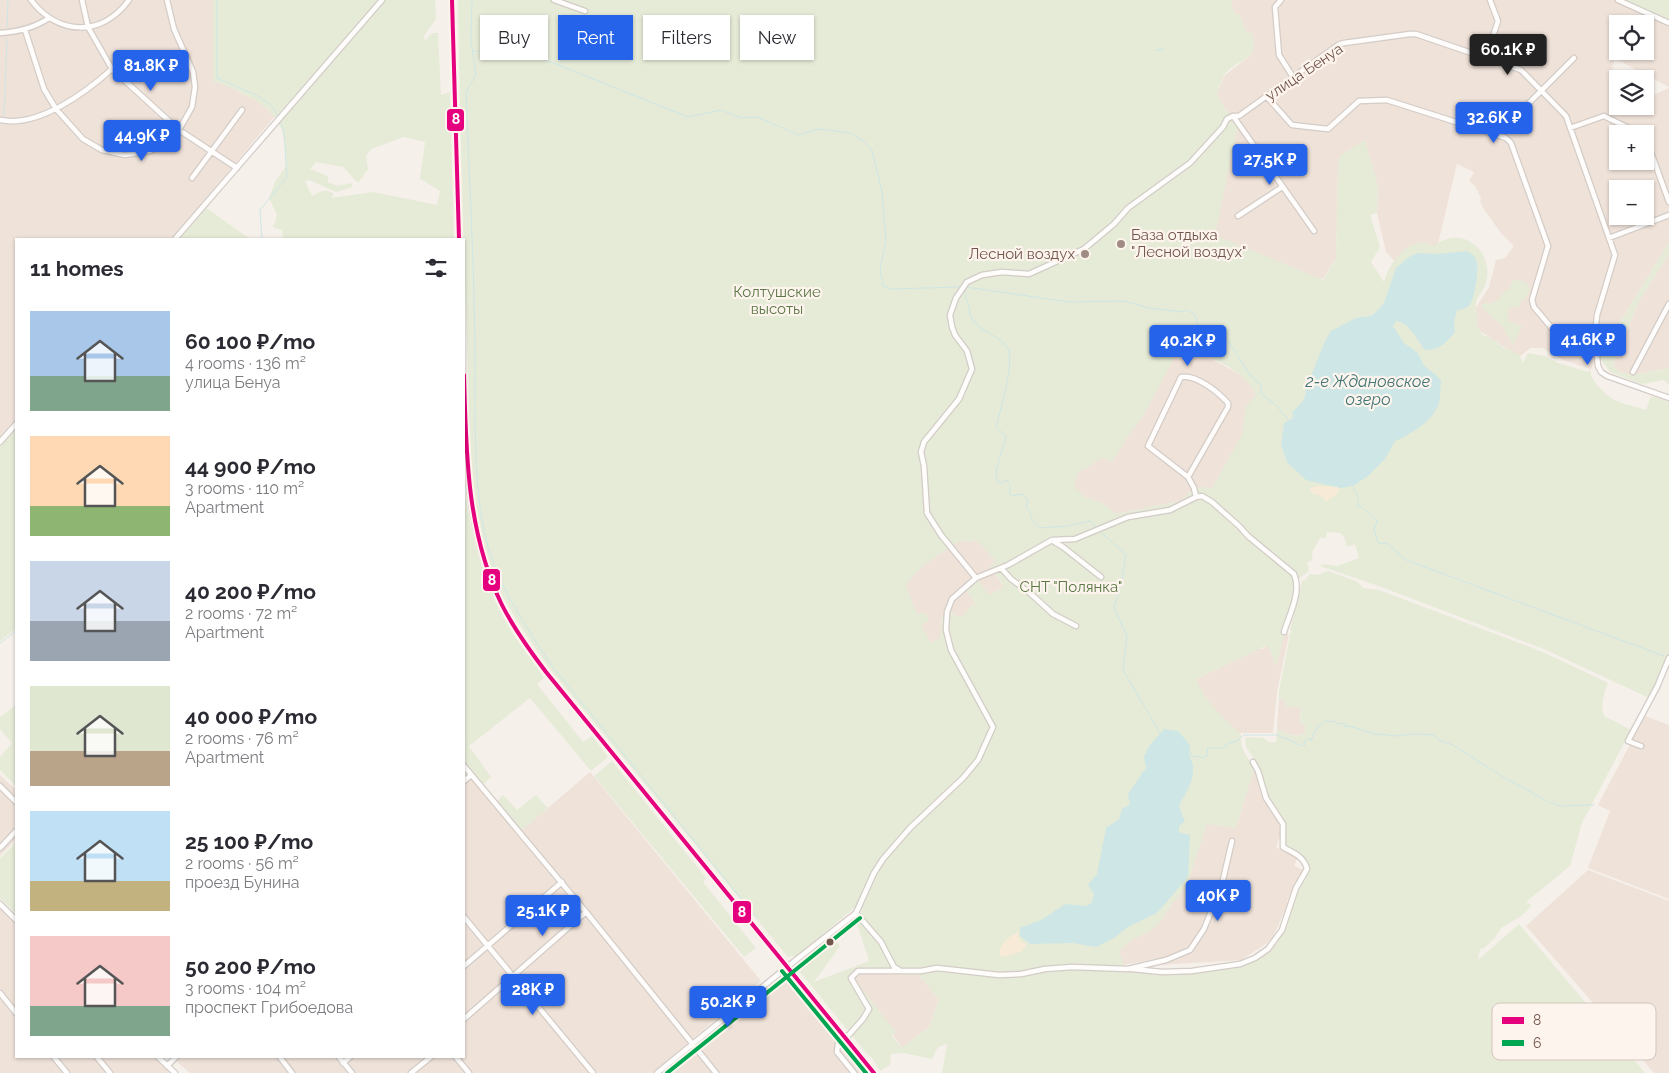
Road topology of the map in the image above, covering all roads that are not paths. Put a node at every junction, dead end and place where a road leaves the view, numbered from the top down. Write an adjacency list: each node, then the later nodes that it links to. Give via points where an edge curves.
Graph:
1 (31, 0): 12 (street)
2 (82, 0): 14 (street)
3 (129, 0): 14 (street, via 106,22)
4 (167, 0): 29 (street, via 174,29 193,72 195,87 192,107)
5 (382, 0): 33 (street)
6 (452, 0): 41 (street)
7 (554, 0): 11 (street)
8 (1281, 0): 20 (street, via 1275,7 1279,55)
9 (1490, 0): 17 (street, via 1498,21)
10 (1618, 0): 13 (street)
11 (585, 11)
12 (49, 18): 14 (street, via 71,27); 15 (street)
13 (1669, 23)
14 (88, 27): 19 (street)
15 (25, 30): 16 (street); 23 (street, via 44,88)
16 (0, 33)
17 (1486, 57): 20 (street, улица Бенуа, via 1410,34 1338,45); 21 (street, улица Бенуа, via 1521,70)
18 (1574, 58): 21 (street)
19 (112, 69): 23 (street, via 90,88); 29 (street)
20 (1293, 77): 22 (street, улица Бенуа)
21 (1541, 91): 28 (street, улица Бенуа, via 1566,116); 30 (street)
22 (1267, 97): 25 (street, улица Бенуа, via 1239,116); 30 (street, via 1295,126 1328,129 1359,101 1387,100)
23 (56, 109): 26 (street, via 40,116 8,122); 29 (street, via 84,139 102,150 125,154 150,151)
24 (242, 110): 31 (street)
25 (1233, 116): 35 (street); 55 (street, via 1190,163 1128,208 1084,249 1029,274 1002,272 982,275 967,282 956,298 950,315 952,327 967,351 972,369 959,398 924,442 921,452 927,513)
26 (0, 120)
27 (1621, 125): 28 (street, via 1601,116)
28 (1570, 128): 42 (street, улица Бенуа)
29 (179, 130): 31 (street)
30 (1497, 135): 44 (street, via 1511,143 1548,246 1532,300 1534,306 1556,333)
31 (212, 152): 33 (street); 34 (street)
32 (1654, 161): 36 (street)
33 (237, 168): 40 (street)
34 (192, 178)
35 (1282, 187): 38 (street); 39 (street)
36 (1669, 202)
37 (1669, 215): 42 (street)
38 (1238, 216)
39 (1314, 232)
40 (176, 238)
41 (460, 238)
42 (1609, 238): 44 (street, улица Бенуа, via 1614,260 1597,315)
43 (1669, 304): 45 (street)
44 (1595, 337): 46 (street, улица Бенуа, via 1596,359 1601,372)
45 (1634, 372)
46 (1669, 398)
47 (465, 408): 77 (street, via 472,517 483,559 501,604 516,630 546,672)
48 (15, 425): 49 (street)
49 (0, 442)
50 (1188, 477): 50 (street, via 1228,403 1206,384 1185,376 1181,378 1148,446); 51 (street)
51 (1196, 497): 52 (street, via 1170,510 1128,517 1076,539); 57 (street, via 1202,496 1212,502 1294,574 1296,594)
52 (1052, 540): 53 (street); 54 (street)
53 (1001, 568): 55 (street); 56 (street, via 1053,614)
54 (1101, 577)
55 (976, 578): 72 (street, via 952,599 946,630 951,650 993,727 978,760 963,778 910,828 883,859)
56 (1076, 626)
57 (1284, 632)
58 (1669, 658): 59 (street, via 1628,741)
59 (1641, 746)
60 (1253, 762): 78 (street, via 1266,798 1283,824 1283,846 1298,854 1307,869 1296,888 1282,930 1268,949 1240,964 1162,972)
61 (465, 767): 62 (street)
62 (471, 775): 63 (street); 69 (street)
63 (465, 779)
64 (0, 786): 65 (street)
65 (15, 801)
66 (15, 832): 68 (street)
67 (1232, 841): 78 (street, via 1213,908 1190,950 1156,963)
68 (1, 846)
69 (562, 882): 71 (street); 75 (street)
70 (0, 904): 74 (street)
71 (586, 912): 80 (street); 85 (street)
72 (856, 913): 77 (street); 79 (street)
73 (465, 918): 75 (street)
74 (15, 919)
75 (488, 946): 76 (street); 80 (street)
76 (465, 965)
77 (787, 966): 84 (street); 85 (street)
78 (1128, 968): 79 (street, via 1072,966 999,975 944,968)
79 (900, 971): 84 (street, via 858,971 851,978 869,1009)
80 (512, 976): 83 (street); 104 (street)
81 (0, 993): 82 (street)
82 (15, 1011)
83 (465, 1018)
84 (845, 1037): 107 (street, via 838,1044 837,1052); 108 (street)
85 (693, 1045): 105 (street); 106 (street)
86 (55, 1058): 97 (street)
87 (98, 1058): 98 (street)
88 (160, 1058): 96 (street)
89 (175, 1058): 96 (street)
90 (281, 1058): 100 (street)
91 (340, 1058): 95 (street)
92 (348, 1058): 95 (street)
93 (430, 1058): 102 (street)
94 (457, 1058): 103 (street)
95 (343, 1062): 101 (street)
96 (167, 1066): 99 (street)
97 (67, 1073)
98 (110, 1073)
99 (174, 1073)
100 (292, 1073)
101 (352, 1073)
102 (411, 1073)
103 (469, 1073)
104 (594, 1073)
105 (657, 1073)
106 (716, 1073)
107 (854, 1073)
108 (874, 1073)

